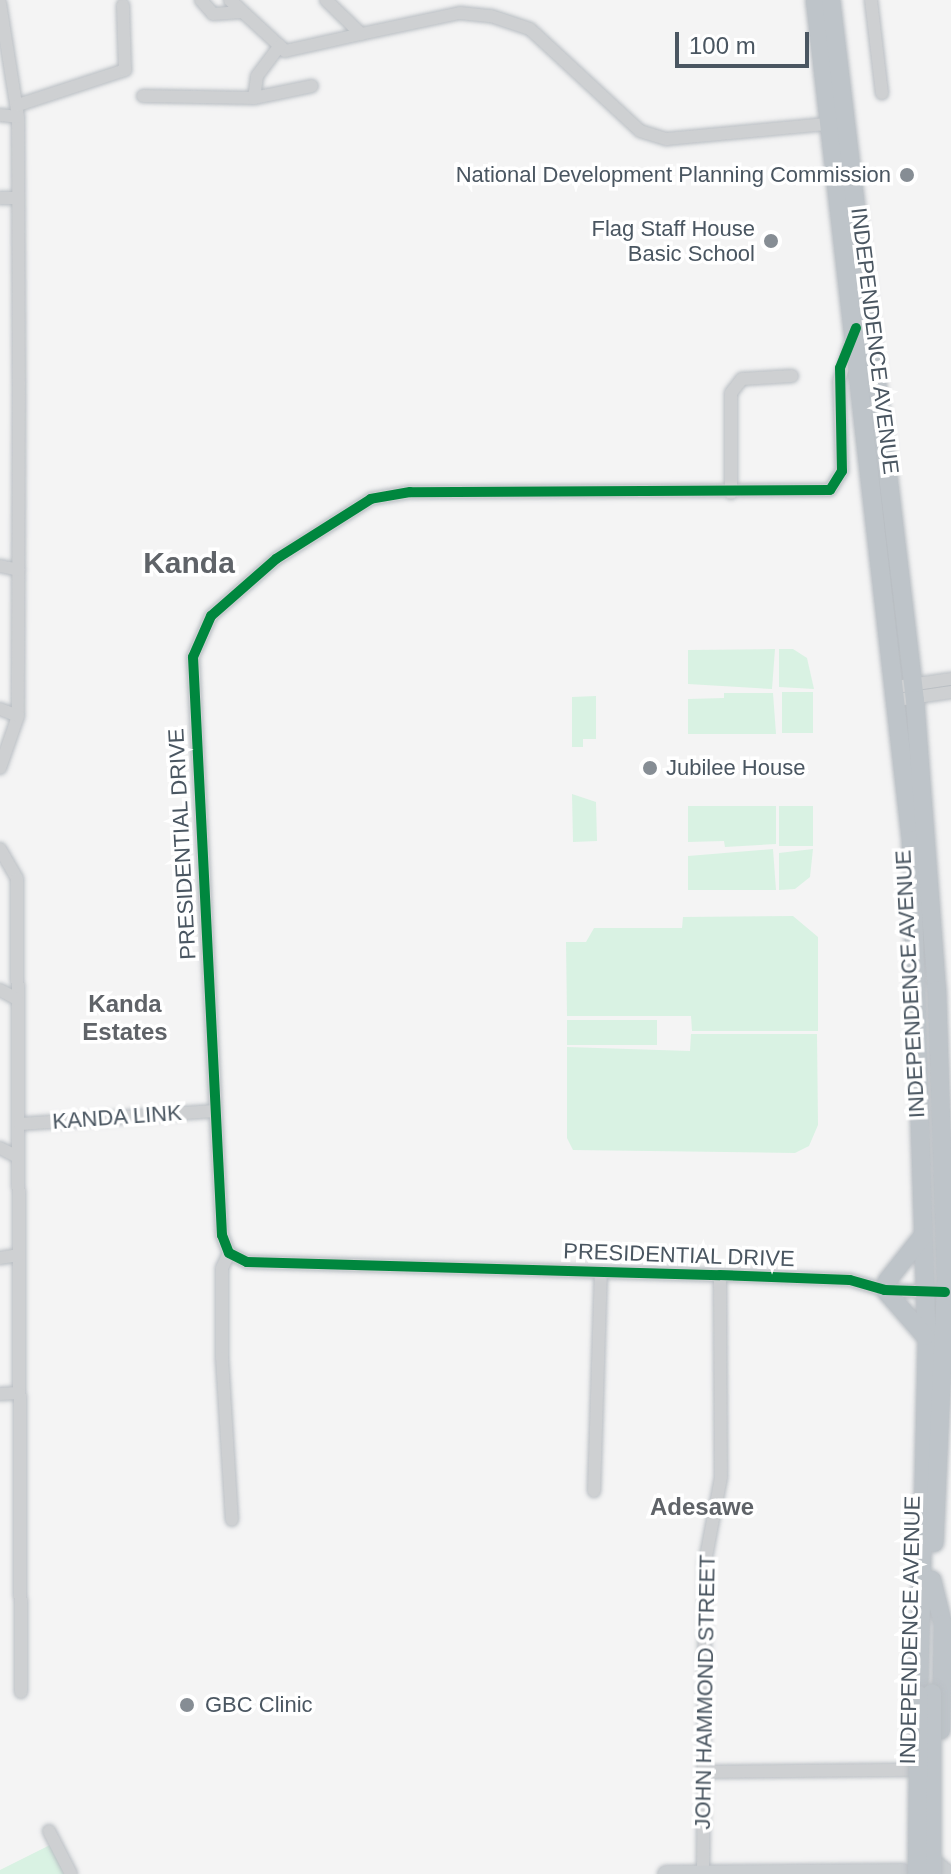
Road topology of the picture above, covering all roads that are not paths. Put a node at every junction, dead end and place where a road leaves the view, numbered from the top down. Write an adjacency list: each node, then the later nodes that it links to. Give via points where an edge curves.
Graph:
1 (201, 0): 9 (street, via 213,14)
2 (230, 0): 9 (street)
3 (326, 0): 10 (street)
4 (815, 0): 19 (highway, INDEPENDENCE AVENUE)
5 (831, 0): 18 (highway, INDEPENDENCE AVENUE)
6 (871, 0): 13 (street)
7 (123, 5): 16 (street, via 125,70)
8 (1, 9): 16 (street)
9 (242, 12): 11 (street)
10 (358, 32): 11 (street, via 285,51); 19 (street, via 460,13 504,19 540,36 640,131 667,139)
11 (280, 46): 15 (street, via 257,76)
12 (312, 86): 15 (street)
13 (882, 93)
14 (143, 96): 15 (street)
15 (254, 98)
16 (18, 111): 17 (street); 21 (street)
17 (0, 115)
18 (847, 121): 19 (street); 29 (highway, INDEPENDENCE AVENUE)
19 (827, 124): 22 (highway, INDEPENDENCE AVENUE)
20 (0, 198): 21 (street)
21 (18, 198): 26 (street)
22 (856, 328): 24 (street, PRESIDENTIAL DRIVE, via 840,368 839,480 830,490 810,494); 29 (highway, INDEPENDENCE AVENUE)
23 (792, 376): 24 (street, via 742,379 731,393)
24 (731, 493): 36 (street, PRESIDENTIAL DRIVE, via 410,492 371,499 276,559 211,616 193,657)
25 (0, 566): 26 (street)
26 (19, 570): 31 (street)
27 (951, 679): 29 (street)
28 (951, 692): 29 (street)
29 (905, 693): 40 (highway, INDEPENDENCE AVENUE, via 921,1037); 48 (highway, INDEPENDENCE AVENUE, via 937,990)
30 (0, 709): 31 (street)
31 (18, 716): 32 (street)
32 (0, 768)
33 (0, 849): 35 (street, via 17,879)
34 (0, 990): 35 (street)
35 (17, 999): 37 (street)
36 (215, 1111): 37 (street, KANDA LINK); 41 (street, PRESIDENTIAL DRIVE, via 222,1235)
37 (20, 1124): 39 (street)
38 (0, 1148): 39 (street)
39 (16, 1156): 42 (street)
40 (922, 1237): 46 (highway); 47 (highway, INDEPENDENCE AVENUE)
41 (229, 1253): 44 (street, PRESIDENTIAL DRIVE, via 247,1262); 53 (street, via 222,1268 222,1343)
42 (18, 1255): 43 (street); 50 (street)
43 (0, 1258)
44 (601, 1272): 45 (street, PRESIDENTIAL DRIVE); 52 (street)
45 (720, 1275): 46 (street, PRESIDENTIAL DRIVE); 58 (street, JOHN HAMMOND STREET, via 721,1477 705,1562)
46 (882, 1285): 47 (street, PRESIDENTIAL DRIVE); 49 (highway)
47 (925, 1288): 48 (street, PRESIDENTIAL DRIVE); 49 (highway, INDEPENDENCE AVENUE)
48 (945, 1288): 54 (highway, INDEPENDENCE AVENUE)
49 (927, 1339): 54 (highway, INDEPENDENCE AVENUE)
50 (18, 1393): 51 (street); 55 (street)
51 (0, 1394)
52 (594, 1491)
53 (232, 1520)
54 (927, 1580): 56 (highway, INDEPENDENCE AVENUE); 57 (highway, via 911,1623); 61 (highway, via 943,1624)
55 (21, 1692)
56 (926, 1694): 61 (highway, INDEPENDENCE AVENUE, bridge); 62 (highway, INDEPENDENCE AVENUE, bridge)
57 (910, 1770): 58 (street); 62 (highway)
58 (703, 1772): 60 (street, JOHN HAMMOND STREET)
59 (49, 1831): 63 (street)
60 (703, 1871): 62 (main road); 64 (main road)
61 (943, 1871): 62 (main road)
62 (907, 1872)
63 (71, 1874)
64 (666, 1874)

